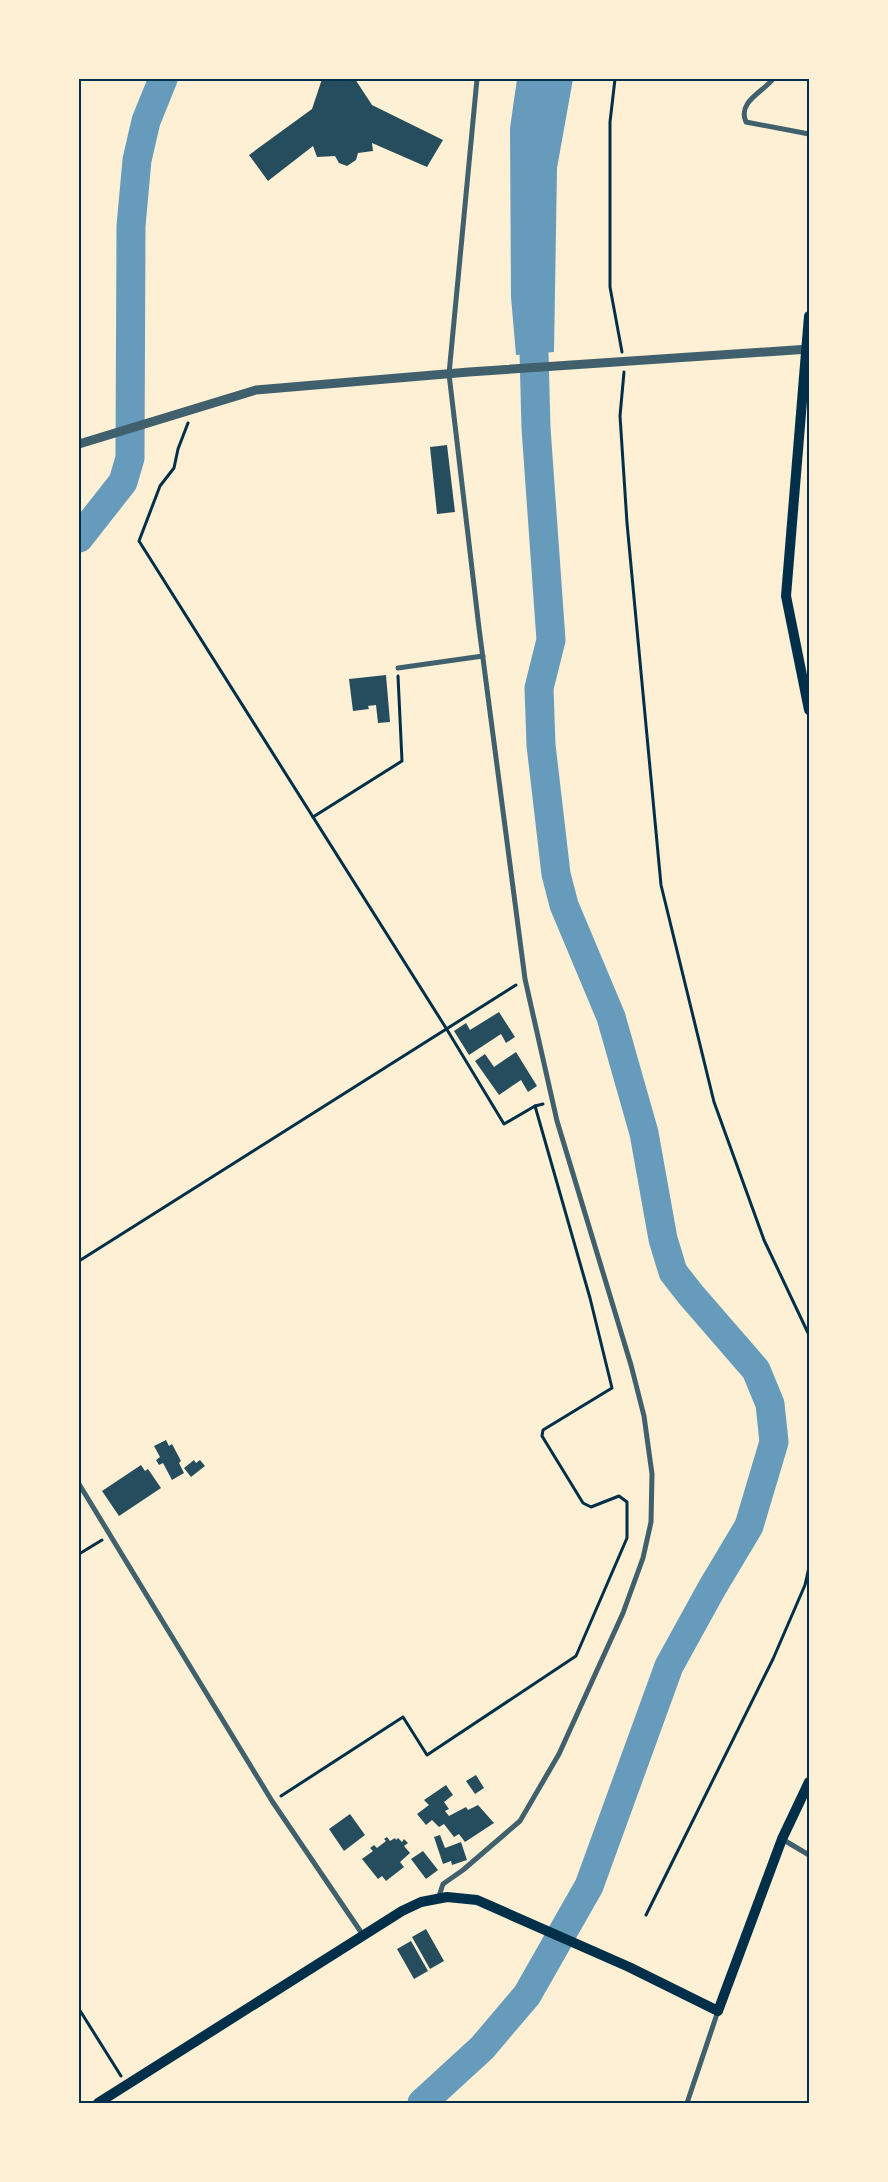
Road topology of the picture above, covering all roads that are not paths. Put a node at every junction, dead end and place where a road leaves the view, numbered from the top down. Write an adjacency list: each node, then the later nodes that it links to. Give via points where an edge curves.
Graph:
1 (477, 79): 6 (street)
2 (772, 79): 3 (street, via 748,102 744,110 746,122)
3 (809, 134)
4 (809, 316): 5 (main road)
5 (808, 349): 6 (street); 10 (main road, via 786,596)
6 (449, 374): 7 (street, via 256,390); 8 (street)
7 (82, 443)
8 (483, 656): 9 (street); 15 (street, via 525,979 557,1121 644,1416 652,1474 652,1522 626,1605 559,1754 520,1821 444,1884)
9 (398, 668)
10 (809, 710)
11 (79, 1484): 16 (street, via 272,1802)
12 (809, 1782): 13 (main road)
13 (782, 1839): 14 (street); 17 (main road)
14 (809, 1855)
15 (438, 1899): 16 (main road, via 402,1911); 17 (main road, via 477,1900 629,1967)
16 (364, 1935): 18 (main road)
17 (718, 2011): 19 (street)
18 (98, 2103)
19 (687, 2103)

